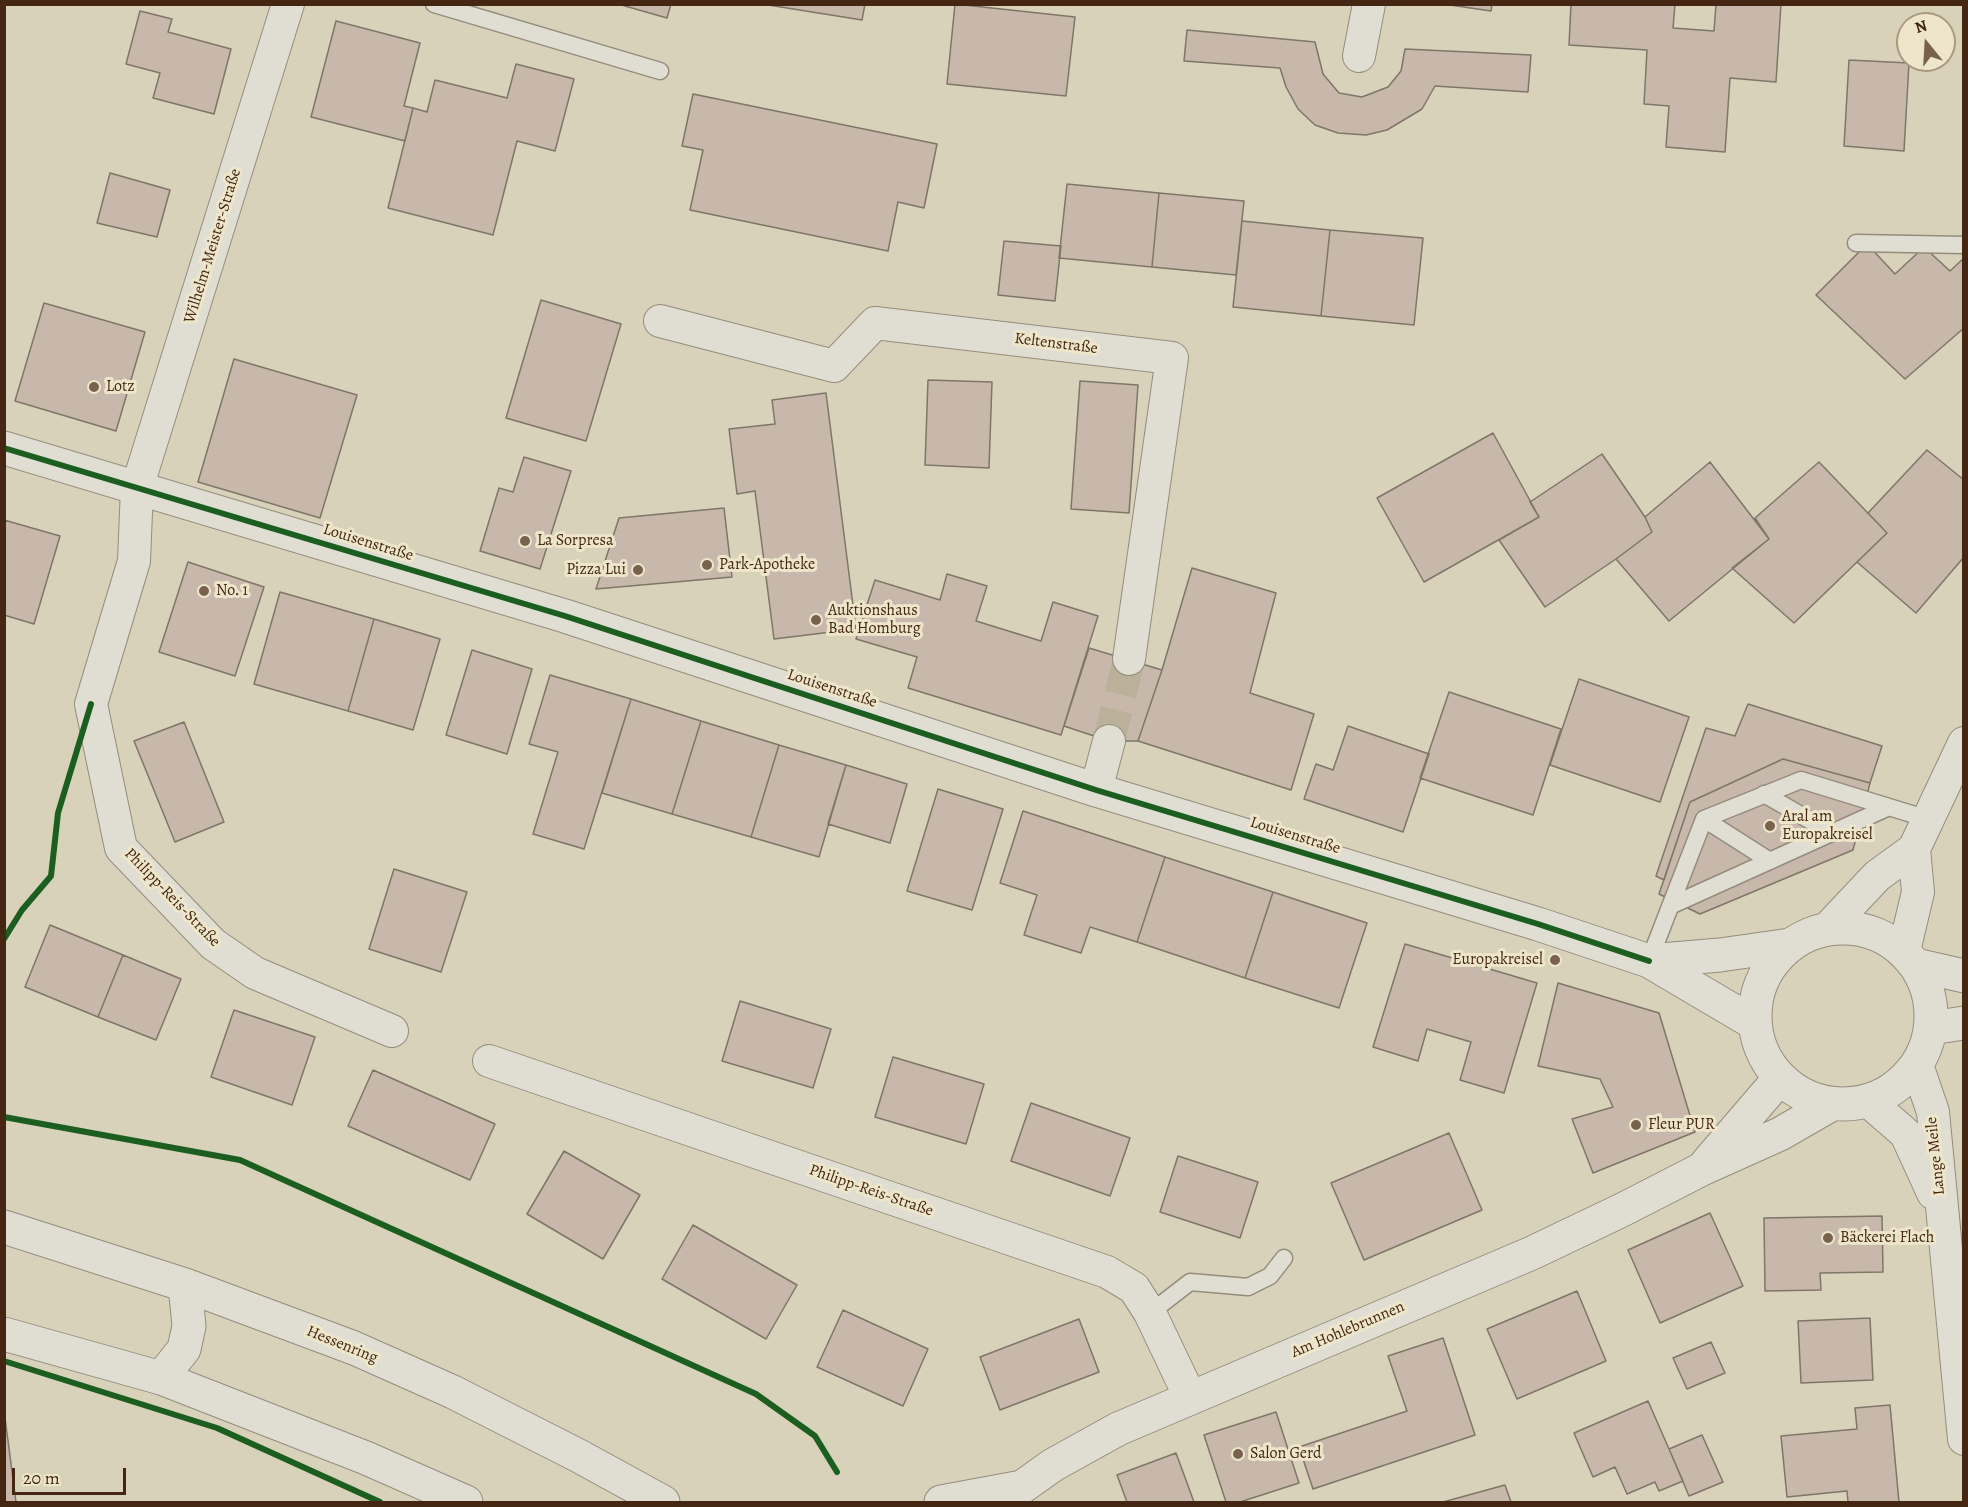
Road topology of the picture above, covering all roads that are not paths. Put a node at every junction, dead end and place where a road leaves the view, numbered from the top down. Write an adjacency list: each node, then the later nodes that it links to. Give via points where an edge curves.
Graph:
1 (288, 4): 10 (street, Wilhelm-Meister-Straße)
2 (434, 4): 5 (lane)
3 (1369, 4): 4 (street)
4 (1359, 56)
5 (660, 70)
6 (1857, 243): 7 (lane)
7 (1964, 245)
8 (660, 321): 11 (street, Keltenstraße, via 834,366 875,323 1172,358)
9 (4, 448): 10 (street, Louisenstraße)
10 (137, 488): 14 (street, Louisenstraße, via 564,616); 31 (street, Philipp-Reis-Straße, via 134,561 91,704 121,848 213,944 255,973)
11 (1129, 659)
12 (1109, 741): 14 (street)
13 (1964, 743): 18 (street)
14 (1096, 790): 26 (street, Louisenstraße)
15 (1764, 795): 16 (lane, via 1801,780); 17 (lane); 19 (lane)
16 (1889, 807): 18 (lane); 19 (lane)
17 (1704, 819): 21 (lane); 22 (lane)
18 (1928, 819): 20 (street)
19 (1832, 832): 21 (lane)
20 (1914, 849): 23 (street, via 1877,876); 25 (street, via 1918,892)
21 (1770, 861): 22 (lane)
22 (1671, 906): 26 (lane)
23 (1828, 928): 24 (street); 25 (street, via 1856,928 1882,936)
24 (1790, 945): 26 (street, Louisenstraße); 28 (street, via 1765,975 1757,993)
25 (1910, 958): 27 (street); 30 (street, via 1930,995)
26 (1649, 961): 28 (street, Louisenstraße)
27 (1964, 976)
28 (1754, 1023): 34 (street, via 1758,1043)
29 (1964, 1023): 30 (street)
30 (1931, 1028): 33 (street)
31 (392, 1031)
32 (489, 1061): 42 (street, Philipp-Reis-Straße, via 1107,1272 1134,1288)
33 (1917, 1065): 35 (street, via 1896,1087); 38 (street, Lange Meile, via 1933,1112)
34 (1780, 1078): 36 (street, via 1804,1095); 37 (street, Am Hohlebrunnen)
35 (1868, 1101): 36 (street); 38 (street, Lange Meile, via 1906,1134)
36 (1832, 1104): 37 (street, Am Hohlebrunnen, via 1780,1134)
37 (1702, 1169): 45 (street, Am Hohlebrunnen, via 1532,1253)
38 (1942, 1213): 46 (street, Lange Meile)
39 (4, 1227): 41 (street, Hessenring)
40 (1284, 1258): 42 (lane, via 1270,1276 1248,1287 1190,1282)
41 (185, 1285): 44 (street, via 189,1326 184,1349); 49 (street, Hessenring, via 354,1348 453,1392)
42 (1150, 1313): 45 (street, Philipp-Reis-Straße)
43 (4, 1334): 44 (street)
44 (161, 1378): 48 (street, via 366,1458)
45 (1190, 1397): 47 (street, Am Hohlebrunnen, via 1118,1429)
46 (1964, 1439)
47 (1012, 1495): 50 (street)
48 (466, 1503)
49 (663, 1503)
50 (941, 1503)

